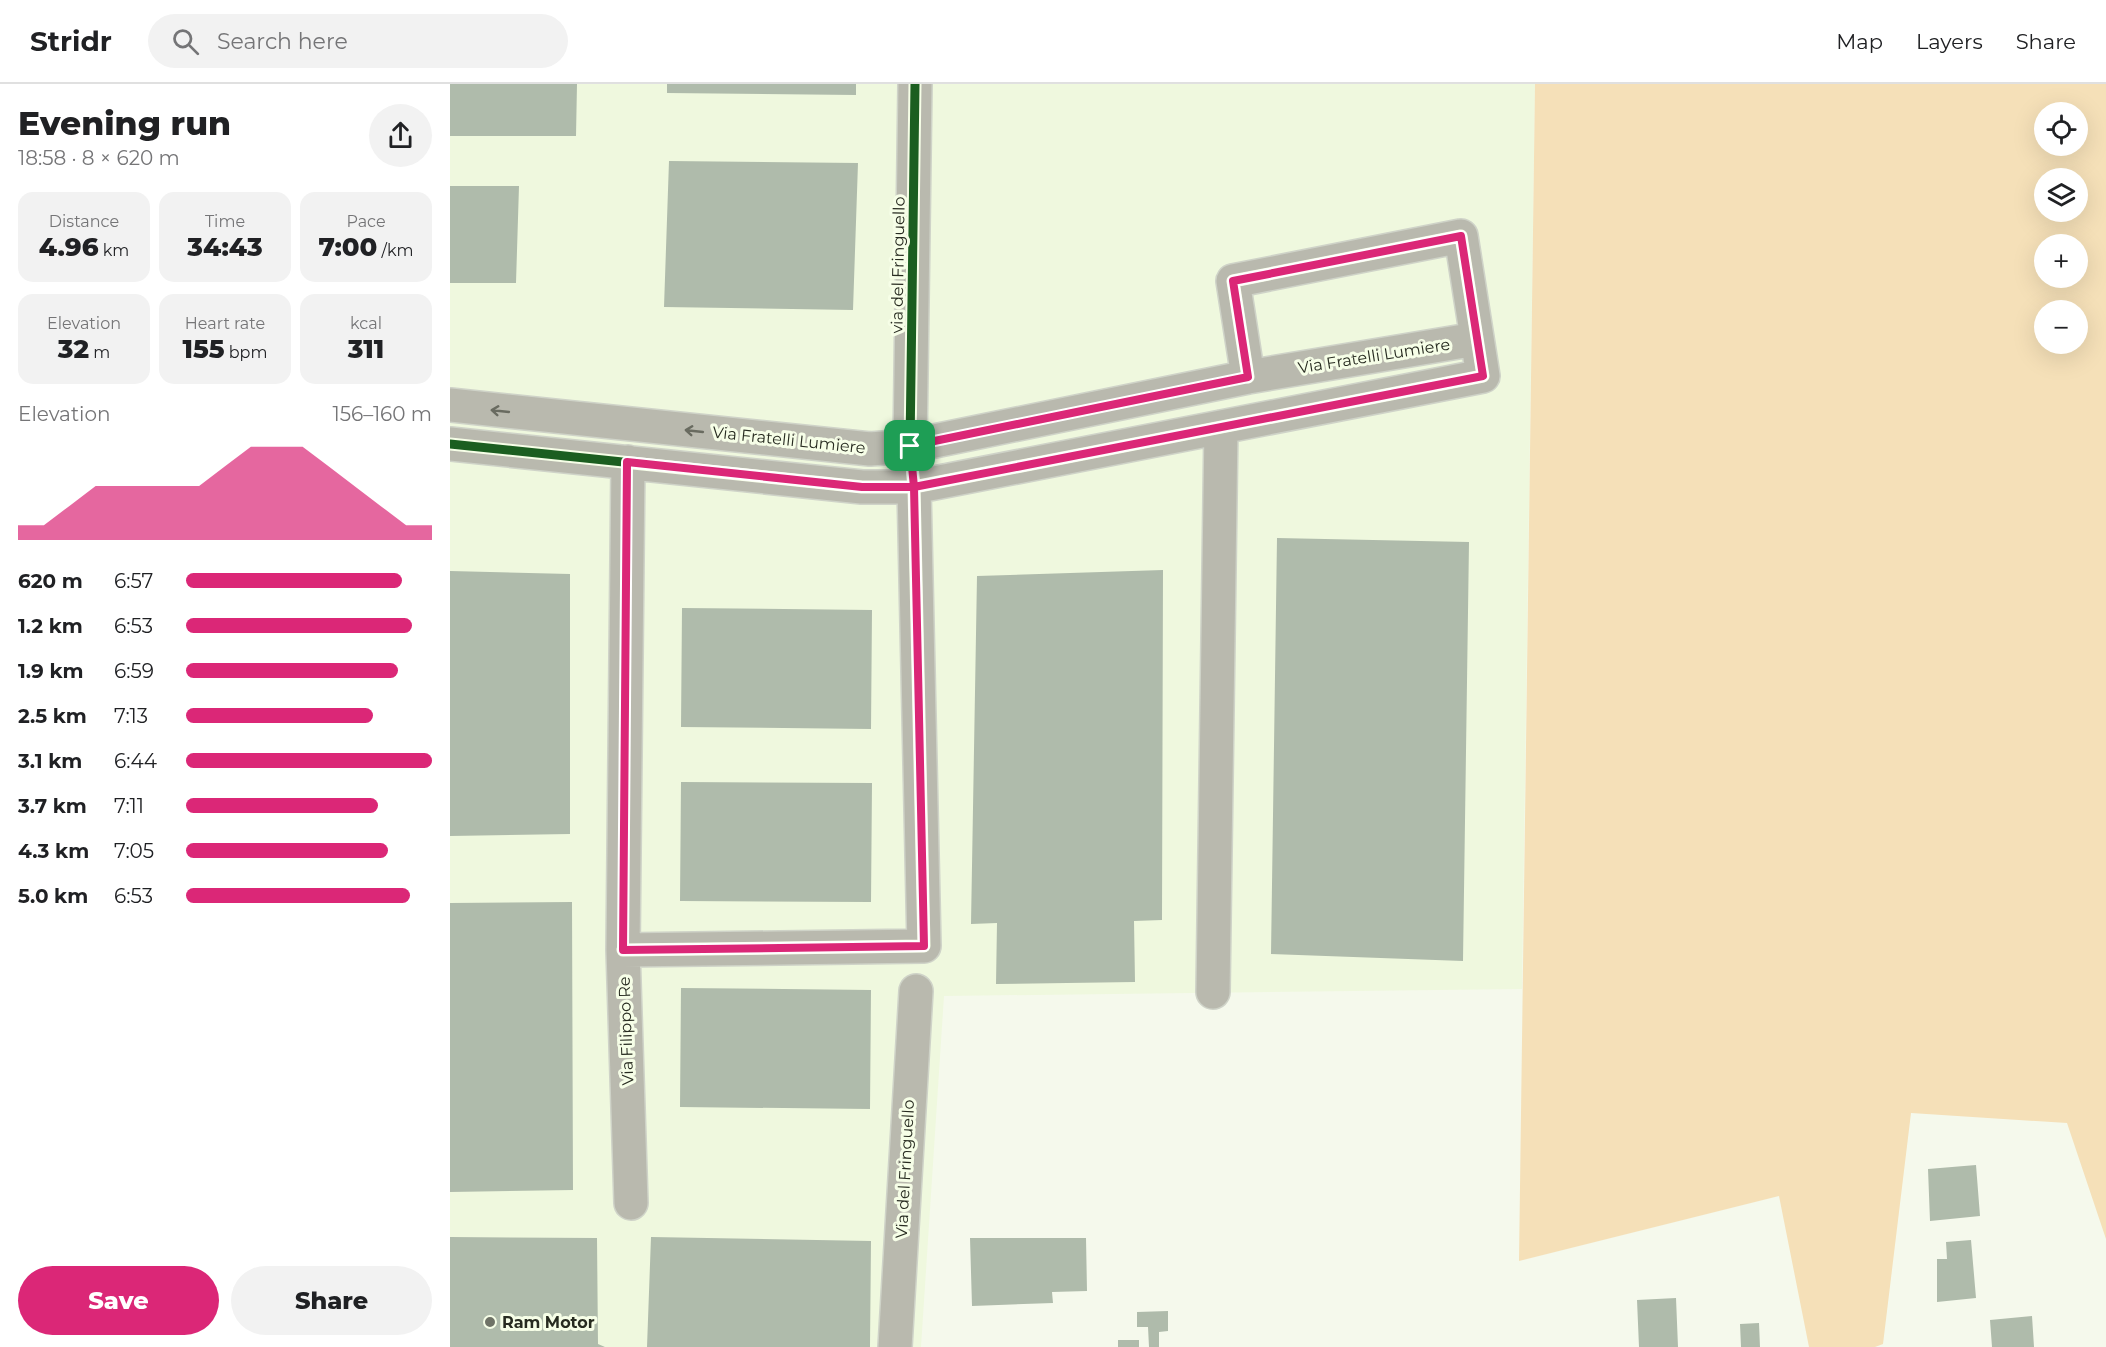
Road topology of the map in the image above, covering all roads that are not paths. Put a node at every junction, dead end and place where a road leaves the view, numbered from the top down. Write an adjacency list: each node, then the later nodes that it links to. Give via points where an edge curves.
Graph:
1 (915, 84): 7 (street, via del Fringuello)
2 (1476, 339): 3 (street, Via Fratelli Lumiere); 3 (street, via 1461,236 1233,281); 5 (street, via 1483,376)
3 (1248, 377): 7 (street, Via Fratelli Lumiere)
4 (450, 405): 7 (street, Via Fratelli Lumiere, one-way to 4, via 870,449)
5 (1221, 427): 9 (street); 12 (street)
6 (450, 444): 8 (street)
7 (910, 446): 9 (street, via del Fringuello)
8 (627, 462): 9 (street, via 862,487); 10 (street, Via Filippo Re)
9 (914, 487): 10 (street, via del Fringuello, via 924,946)
10 (623, 950): 13 (street, Via Filippo Re)
11 (916, 991): 14 (street, Via del Fringuello)
12 (1213, 992)
13 (631, 1203)
14 (895, 1347)

